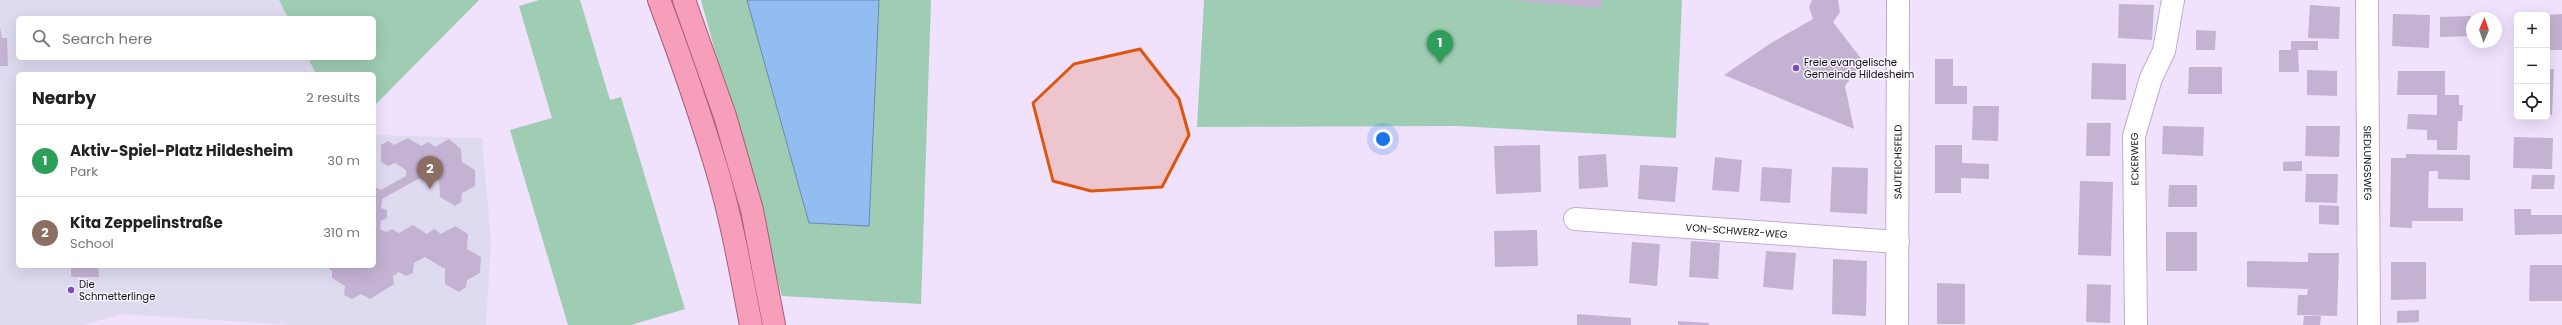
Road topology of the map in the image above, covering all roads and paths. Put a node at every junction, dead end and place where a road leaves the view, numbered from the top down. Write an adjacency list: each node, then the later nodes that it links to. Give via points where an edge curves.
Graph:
1 (659, 0): 8 (highway, via 718,171)
2 (684, 0): 9 (highway, via 721,101 752,210)
3 (1898, 0): 7 (street, SAUTEICHSFELD)
4 (2173, 0): 11 (street, ECKERWEG, via 2164,51 2152,78 2134,136)
5 (2368, 0): 12 (street, SIEDLUNGSWEG)
6 (1575, 219): 7 (street, VON-SCHWERZ-WEG)
7 (1898, 242): 10 (street, SAUTEICHSFELD)
8 (751, 325)
9 (774, 325)
10 (1897, 325)
11 (2136, 325)
12 (2369, 325)

